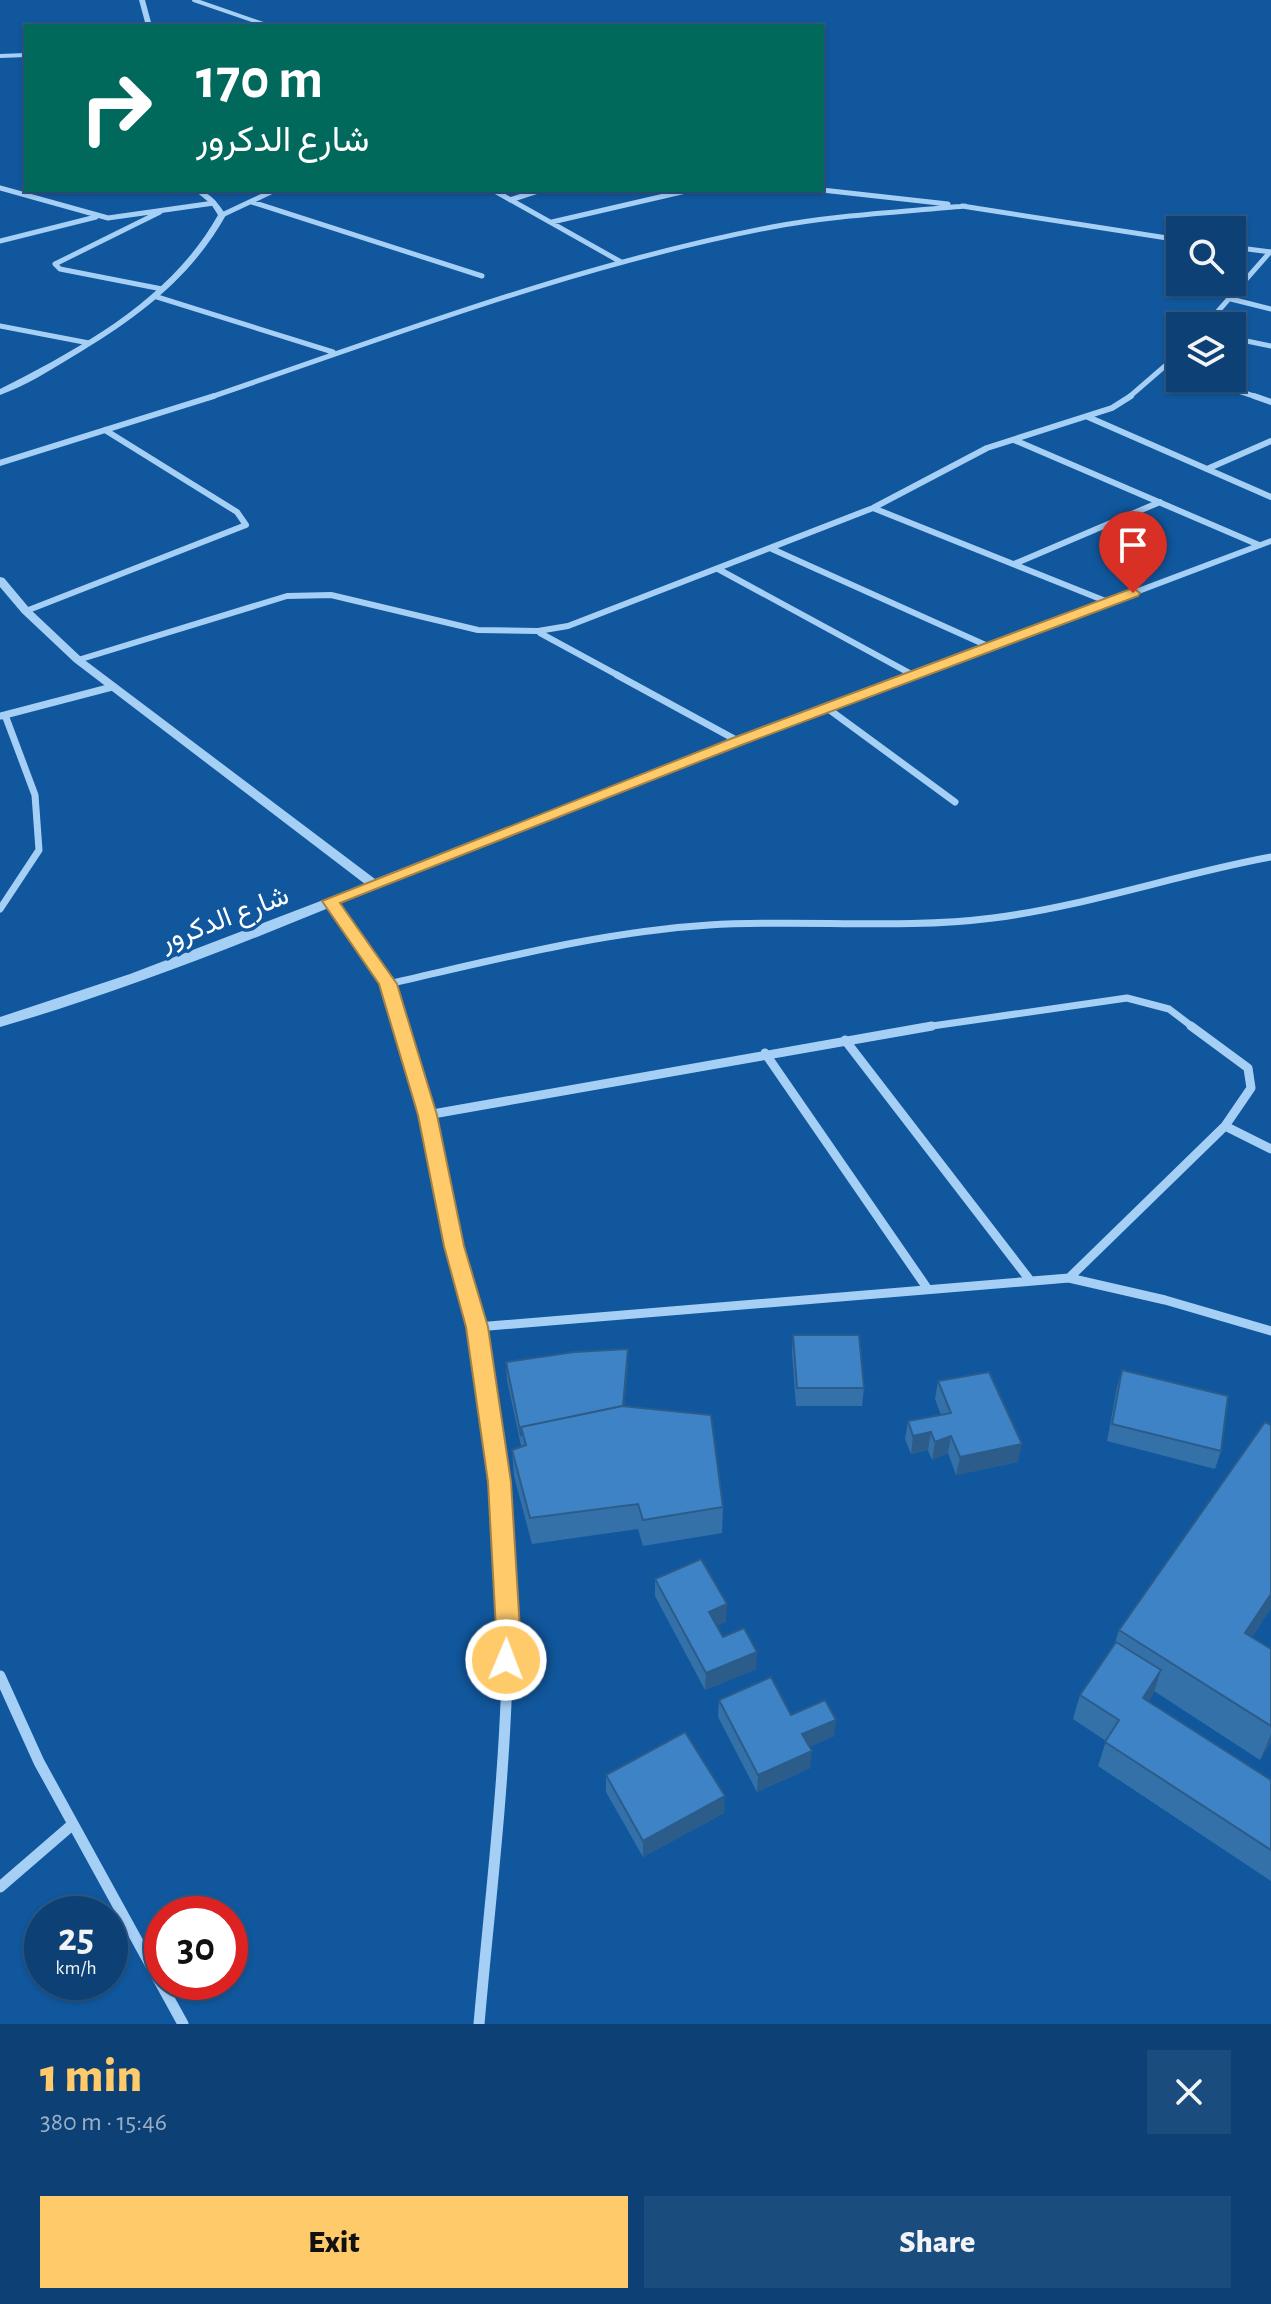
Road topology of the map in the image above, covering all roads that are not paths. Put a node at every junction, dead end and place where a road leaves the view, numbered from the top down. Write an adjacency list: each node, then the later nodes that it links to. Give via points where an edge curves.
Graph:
1 (142, 0): 3 (street)
2 (194, 0): 4 (street)
3 (148, 24)
4 (263, 24)
5 (24, 55): 6 (street)
6 (0, 56)
7 (0, 188): 20 (street)
8 (824, 190): 17 (street)
9 (200, 192): 16 (street)
10 (271, 192): 15 (street)
11 (496, 192): 14 (street)
12 (535, 192): 14 (street)
13 (683, 192): 21 (street)
14 (510, 200): 21 (street)
15 (252, 202): 19 (street); 27 (street)
16 (214, 203): 18 (street); 19 (street)
17 (965, 206): 22 (street); 26 (street, via 791,224)
18 (160, 212): 20 (street); 28 (street, via 55,264)
19 (222, 215): 28 (street, via 212,239)
20 (98, 216): 23 (street)
21 (551, 222): 26 (street)
22 (1166, 238)
23 (0, 241)
24 (1246, 249): 25 (street)
25 (1271, 252): 29 (street)
26 (621, 262): 36 (street)
27 (482, 276)
28 (158, 293): 34 (street); 36 (street)
29 (1231, 299): 30 (street); 31 (street)
30 (1271, 309)
31 (1218, 312)
32 (0, 326): 34 (street)
33 (1246, 341): 35 (street)
34 (89, 343): 38 (street)
35 (1271, 346)
36 (334, 353): 42 (street)
37 (1164, 367): 41 (street, via 1129,398)
38 (0, 392)
39 (1241, 392): 40 (street)
40 (1271, 402)
41 (1088, 417): 43 (street); 46 (street)
42 (105, 430): 45 (street); 56 (street, via 237,512 246,525)
43 (1014, 440): 48 (street); 49 (street, via 959,461)
44 (1271, 441): 46 (street)
45 (0, 463)
46 (1207, 469): 47 (street)
47 (1271, 497)
48 (1160, 502): 50 (street); 52 (street)
49 (873, 508): 51 (street); 52 (street)
50 (1265, 543): 55 (street, شارع الدكرور)
51 (772, 549): 53 (street); 58 (street)
52 (1014, 564): 55 (street)
53 (718, 569): 57 (street); 60 (street)
54 (0, 580): 56 (street)
55 (1108, 602): 58 (street, شارع الدكرور)
56 (26, 611): 59 (street)
57 (540, 633): 59 (street, via 492,633 307,593); 64 (street)
58 (990, 647): 60 (street, شارع الدكرور)
59 (78, 660): 61 (street)
60 (913, 675): 62 (street, شارع الدكرور)
61 (112, 687): 63 (street); 67 (street)
62 (827, 708): 64 (street, شارع الدكرور); 65 (street)
63 (3, 716): 68 (street, via 35,795 39,850)
64 (738, 741): 67 (street, شارع الدكرور)
65 (955, 802)
66 (1271, 857): 71 (street, via 958,922 711,924 650,930)
67 (373, 884): 69 (street, شارع الدكرور)
68 (4, 898): 70 (street)
69 (330, 901): 71 (street); 72 (street, شارع الدكرور, via 86,996)
70 (0, 909)
71 (388, 984): 75 (street)
72 (0, 1022)
73 (845, 1040): 74 (street); 76 (street, via 1142,1000 1169,1009 1248,1068 1251,1088); 79 (street)
74 (765, 1053): 75 (street); 80 (street)
75 (427, 1115): 81 (street)
76 (1225, 1126): 77 (street); 78 (street)
77 (1271, 1149)
78 (1069, 1278): 79 (street); 82 (street)
79 (1029, 1279): 80 (street)
80 (927, 1288): 81 (street)
81 (477, 1327): 87 (street, via 499,1482 508,1630)
82 (1271, 1331)
83 (0, 1676): 84 (street)
84 (73, 1824): 85 (street); 86 (street)
85 (0, 1887)
86 (183, 2024)
87 (479, 2024)

